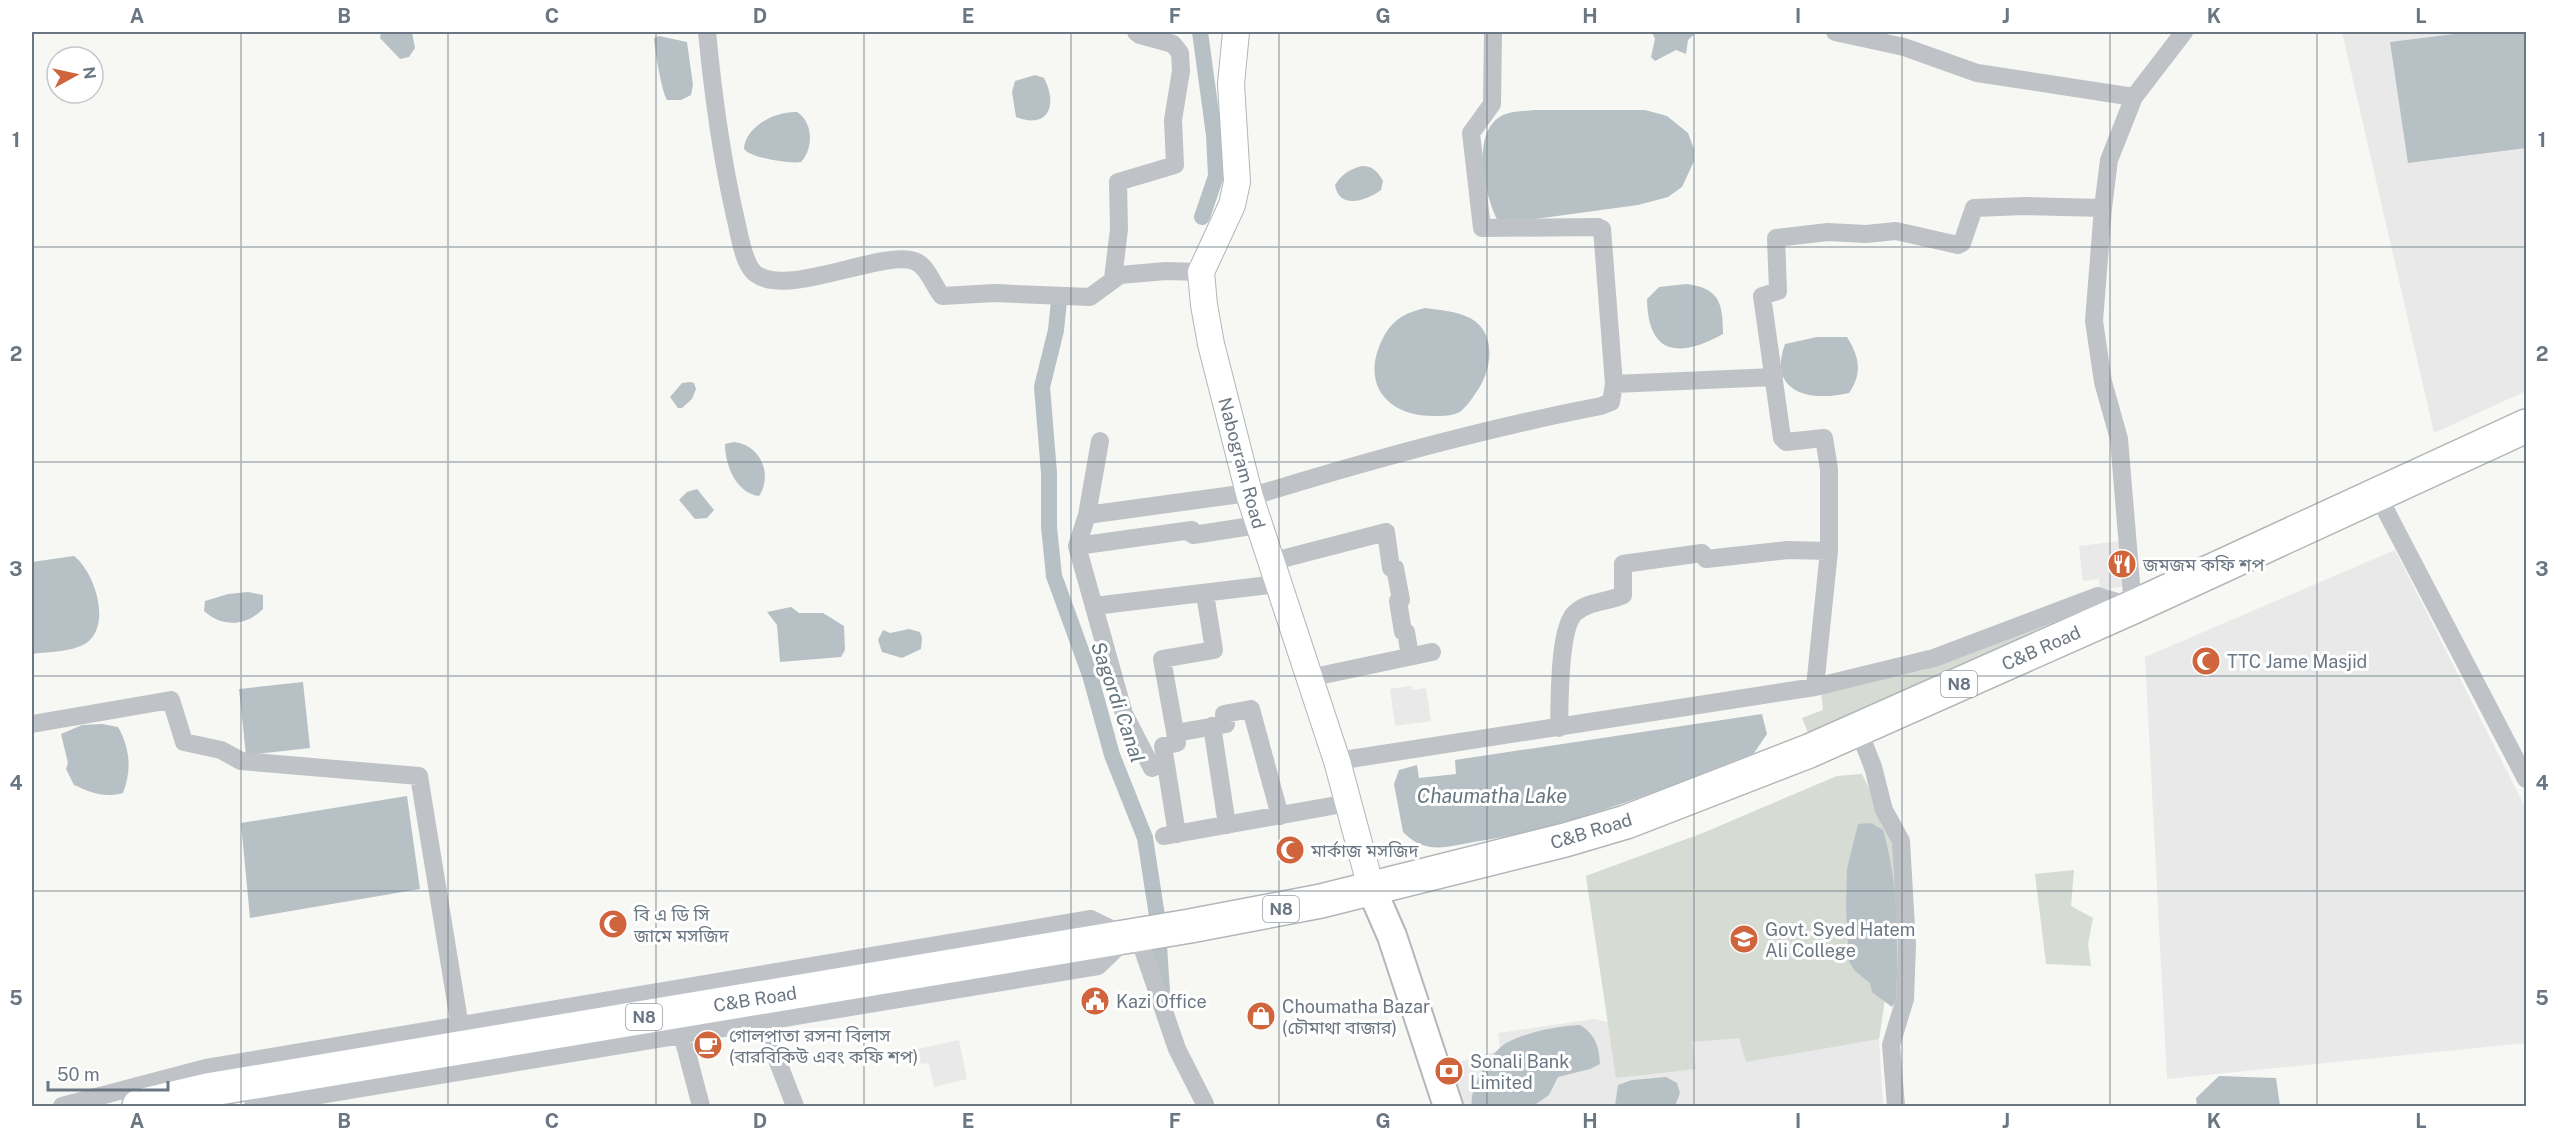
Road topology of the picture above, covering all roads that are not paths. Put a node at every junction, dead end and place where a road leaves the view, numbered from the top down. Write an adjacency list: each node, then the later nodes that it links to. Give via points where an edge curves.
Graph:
1 (707, 32): 10 (street, via 722,160 736,223 751,269 766,280 796,280 883,262 913,260 923,266 942,296 995,293 1090,297)
2 (1136, 32): 10 (street, via 1173,44 1180,53 1173,120 1175,165 1119,182)
3 (1236, 32): 9 (main road, via 1231,84 1237,182 1232,205)
4 (1493, 32): 12 (street, via 1492,104 1472,133 1482,228 1602,229)
5 (1835, 32): 7 (street, via 1904,47 1977,73)
6 (2184, 32): 7 (street)
7 (2134, 97): 8 (street, via 2109,160)
8 (2103, 208): 11 (street, via 1974,208 1958,245 1896,231 1776,238 1778,291 1762,296); 25 (street, via 2094,321 2103,382 2119,440)
9 (1201, 272): 10 (street, via 1166,271); 16 (main road, Nabogram Road, via 1211,344)
10 (1113, 279)
11 (1774, 377): 12 (street); 21 (street, via 1783,441 1822,437 1824,440 1829,469)
12 (1614, 384): 16 (street, via 1611,402 1601,406 1408,449)
13 (2526, 426): 25 (highway, C&B Road / N8)
14 (1100, 441): 18 (street)
15 (2526, 447): 17 (highway, C&B Road / N8)
16 (1249, 495): 18 (street); 19 (main road, Nabogram Road)
17 (2386, 511): 34 (highway, C&B Road / N8, via 2141,624); 37 (street)
18 (1087, 514): 20 (street)
19 (1258, 525): 20 (street); 22 (main road, Nabogram Road)
20 (1077, 546): 24 (street)
21 (1829, 551): 29 (street); 32 (street, via 1788,550 1706,559 1702,553 1623,564 1623,595 1586,605 1568,622)
22 (1274, 573): 23 (street); 27 (street, via 1386,532); 28 (main road, Nabogram Road)
23 (1206, 594): 24 (street); 33 (street, via 1214,650 1162,659)
24 (1094, 606): 36 (street, via 1125,714)
25 (2133, 607): 29 (street, via 2098,596 1934,657); 41 (highway, C&B Road / N8, via 1809,751 1626,822)
26 (1432, 652): 27 (street)
27 (1410, 656): 28 (street)
28 (1309, 678): 35 (main road, Nabogram Road)
29 (1815, 687): 32 (street)
30 (32, 723): 44 (street, via 171,700 183,742 221,750 241,761 419,776)
31 (1212, 726): 33 (street); 39 (street, via 1226,724 1224,714 1251,710); 40 (street)
32 (1559, 728): 35 (street)
33 (1176, 733): 40 (street, via 1177,743 1163,746 1171,835)
34 (1864, 744): 41 (highway, C&B Road / N8, via 1635,838 1568,858); 54 (street, via 1884,810 1901,841 1907,945 1905,999 1891,1046)
35 (1336, 761): 38 (main road, Nabogram Road)
36 (1152, 768)
37 (2526, 779)
38 (1348, 803): 39 (street); 41 (main road, Nabogram Road)
39 (1280, 816): 40 (street)
40 (1227, 825)
41 (1371, 888): 42 (highway, C&B Road / N8); 52 (main road, via 1375,937); 53 (main road, via 1392,936)
42 (1139, 935): 43 (street, via 1098,966); 44 (street, via 1091,919); 46 (street, via 1177,1049); 48 (highway, C&B Road / N8, via 207,1090)
43 (762, 1021): 45 (street); 51 (street)
44 (460, 1027): 47 (street, via 206,1068)
45 (682, 1034): 49 (street); 50 (street)
46 (1205, 1104)
47 (62, 1107)
48 (139, 1107)
49 (253, 1107)
50 (701, 1107)
51 (795, 1107)
52 (1428, 1107)
53 (1448, 1107)
54 (1896, 1107)

